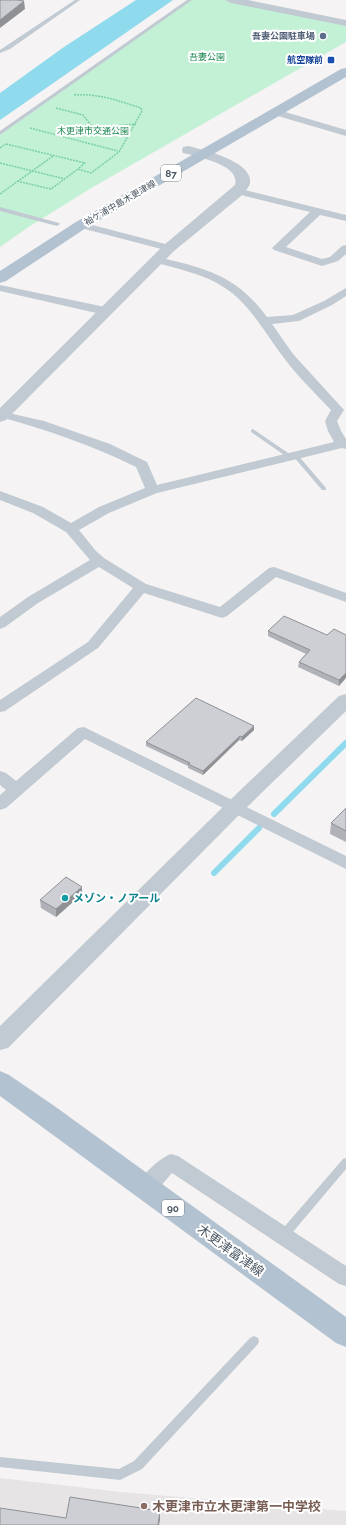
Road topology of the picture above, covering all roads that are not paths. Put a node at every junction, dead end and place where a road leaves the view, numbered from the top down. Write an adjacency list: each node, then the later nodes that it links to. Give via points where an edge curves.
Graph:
1 (78, 0): 5 (lane)
2 (190, 0): 10 (lane)
3 (231, 0): 4 (street)
4 (346, 23)
5 (0, 52)
6 (346, 60): 11 (main road, 袖ケ浦中島木更津線 / 87)
7 (346, 72): 8 (main road, 袖ケ浦中島木更津線 / 87)
8 (276, 112): 9 (street); 12 (main road, 袖ケ浦中島木更津線 / 87)
9 (346, 132)
10 (0, 134)
11 (188, 150): 12 (street); 17 (main road, 袖ケ浦中島木更津線 / 87)
12 (202, 155): 13 (street, via 234,165 240,171 243,178); 18 (main road, 袖ケ浦中島木更津線 / 87)
13 (237, 191): 15 (street); 19 (street)
14 (0, 209): 17 (lane)
15 (318, 211): 16 (street); 20 (street, via 278,248 322,263 334,259)
16 (346, 218)
17 (57, 224): 22 (main road, 袖ケ浦中島木更津線 / 87)
18 (81, 225): 19 (street); 23 (main road, 袖ケ浦中島木更津線 / 87)
19 (169, 248): 21 (street)
20 (346, 248)
21 (157, 260): 26 (street); 27 (street, via 221,280 239,293)
22 (0, 264)
23 (0, 278)
24 (0, 288): 26 (street)
25 (346, 291): 27 (street, via 328,303 295,318)
26 (105, 311): 28 (street)
27 (264, 321): 30 (street, via 289,357 338,410)
28 (1, 416): 35 (street, via 39,424 105,447 142,465)
29 (346, 416): 30 (street)
30 (331, 420): 32 (street, via 334,430)
31 (253, 431): 33 (lane)
32 (344, 444): 33 (street)
33 (292, 456): 34 (lane); 35 (street)
34 (324, 489)
35 (152, 490): 37 (street, via 104,510)
36 (0, 495): 37 (street, via 38,510)
37 (71, 529): 38 (street)
38 (99, 561): 39 (street); 41 (street, via 33,600)
39 (141, 587): 40 (street, via 222,613 274,571); 43 (street, via 93,645)
40 (346, 598)
41 (0, 624)
42 (346, 700): 47 (street)
43 (0, 707)
44 (0, 777): 45 (street)
45 (17, 790): 46 (street); 47 (street, via 84,732)
46 (0, 804)
47 (235, 807): 48 (street); 49 (street)
48 (346, 863)
49 (0, 1041)
50 (0, 1082): 52 (main road, 木更津富津線 / 90)
51 (346, 1162): 53 (lane)
52 (145, 1188): 53 (street, via 171,1162); 55 (main road, 木更津富津線 / 90)
53 (283, 1236): 54 (street)
54 (346, 1277)
55 (346, 1334)
56 (254, 1341): 57 (lane, via 138,1465 120,1475)
57 (0, 1462)

